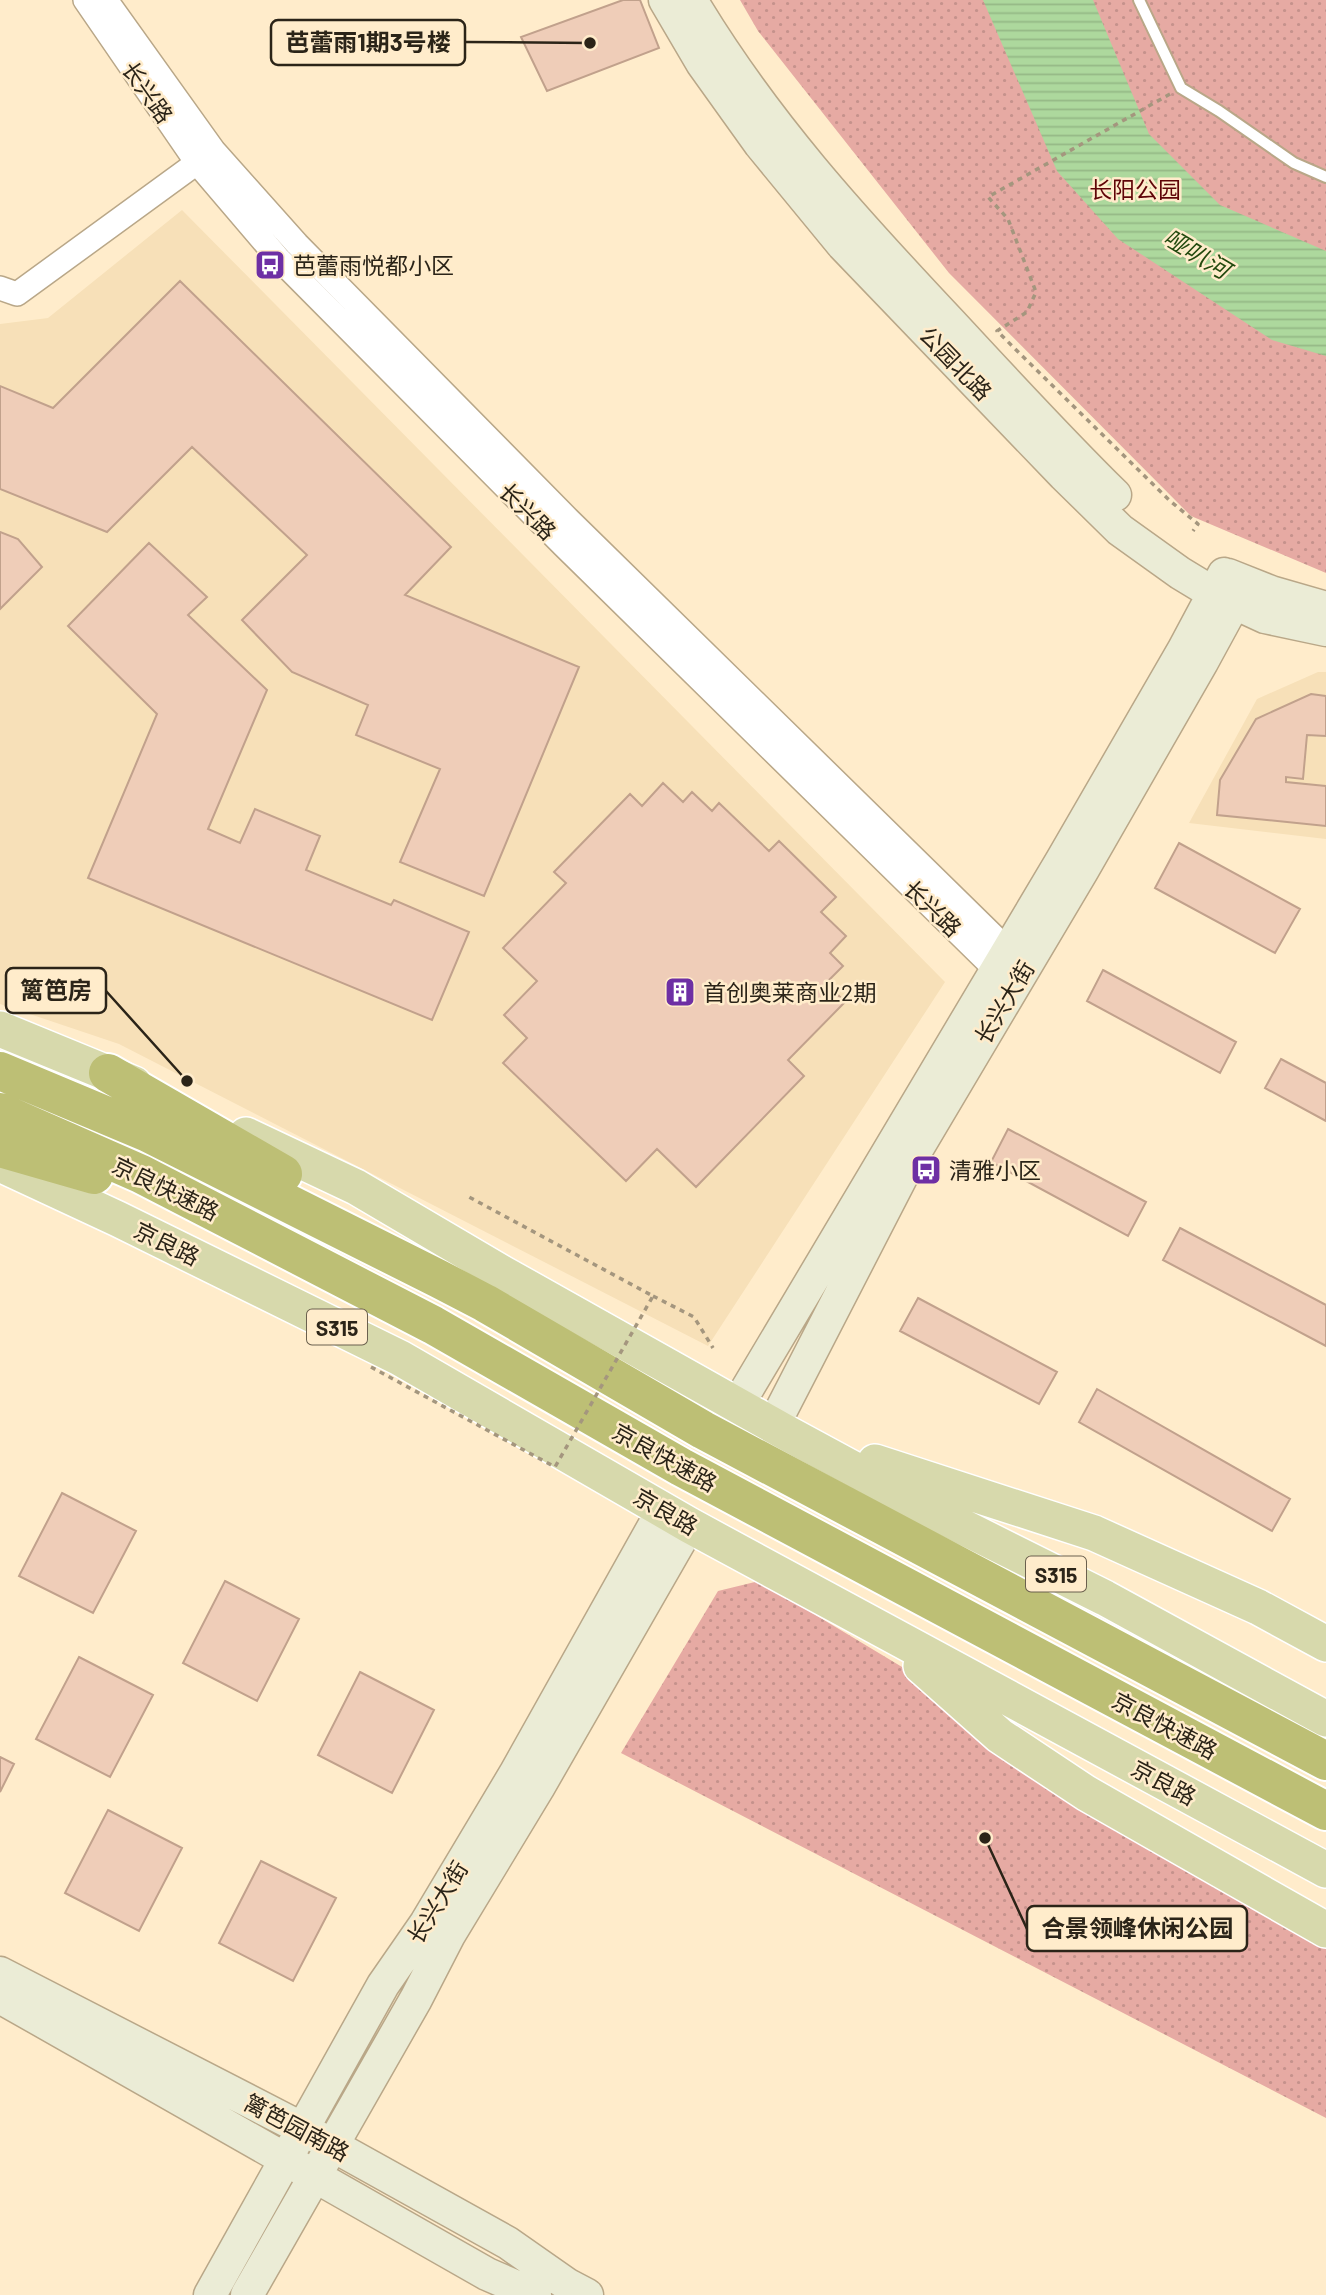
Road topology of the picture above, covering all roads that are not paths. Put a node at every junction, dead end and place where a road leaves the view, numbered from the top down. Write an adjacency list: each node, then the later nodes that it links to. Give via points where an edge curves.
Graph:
1 (85, 0): 6 (street, 长兴路)
2 (106, 0): 6 (street, 长兴路)
3 (665, 0): 9 (street, 公园北路, via 760,144 843,245 1063,475 1120,530 1180,573)
4 (691, 0): 9 (street, 公园北路, via 780,131 860,226 1133,513)
5 (1139, 0): 7 (lane, via 1181,88 1294,163)
6 (206, 157): 8 (street, via 17,294); 12 (street, 长兴路, via 278,257 564,546)
7 (1326, 177)
8 (0, 288)
9 (1229, 588): 10 (street, 公园北路); 11 (street, 公园北路, via 1265,617); 12 (street, 长兴大街, via 1184,649)
10 (1326, 608)
11 (1326, 630)
12 (1012, 968): 21 (street, 长兴大街); 22 (street, 长兴大街, via 879,1216)
13 (0, 1029): 15 (main road, S315)
14 (0, 1071): 20 (highway, 京良快速路, via 148,1133)
15 (108, 1073): 20 (highway, via 359,1219 436,1266); 21 (main road, S315, via 356,1187)
16 (0, 1112): 19 (highway, 京良快速路)
17 (0, 1148): 19 (highway)
18 (0, 1164): 23 (main road, 京良路 / S315, via 400,1358)
19 (197, 1203): 28 (highway, 京良快速路, via 433,1325 681,1467)
20 (485, 1303): 27 (highway, 京良快速路, via 703,1430)
21 (737, 1406): 22 (main road, S315)
22 (779, 1429): 25 (main road, via 1094,1533 1258,1607); 26 (main road, S315)
23 (676, 1517): 24 (main road, 京良路 / S315); 33 (street, 长兴大街, via 426,1923 383,1985); 34 (street, 长兴大街, via 538,1788 449,1935)
24 (855, 1615): 29 (main road, 京良路 / S315); 30 (main road, via 1000,1736 1086,1793)
25 (1326, 1644)
26 (1326, 1719)
27 (1326, 1761)
28 (1326, 1811)
29 (1326, 1870)
30 (1326, 1930)
31 (0, 1973): 33 (street, 篱笆园南路)
32 (0, 1997): 35 (street, 篱笆园南路)
33 (303, 2129): 34 (street, 篱笆园南路); 35 (street, 长兴大街)
34 (332, 2145): 36 (street, 长兴大街); 40 (street, 篱笆园南路, via 508,2243)
35 (285, 2161): 36 (street, 篱笆园南路); 37 (street, 长兴大街)
36 (314, 2178): 38 (street, 长兴大街); 39 (street, 篱笆园南路, via 487,2274)
37 (210, 2295)
38 (247, 2295)
39 (535, 2295)
40 (587, 2295)

